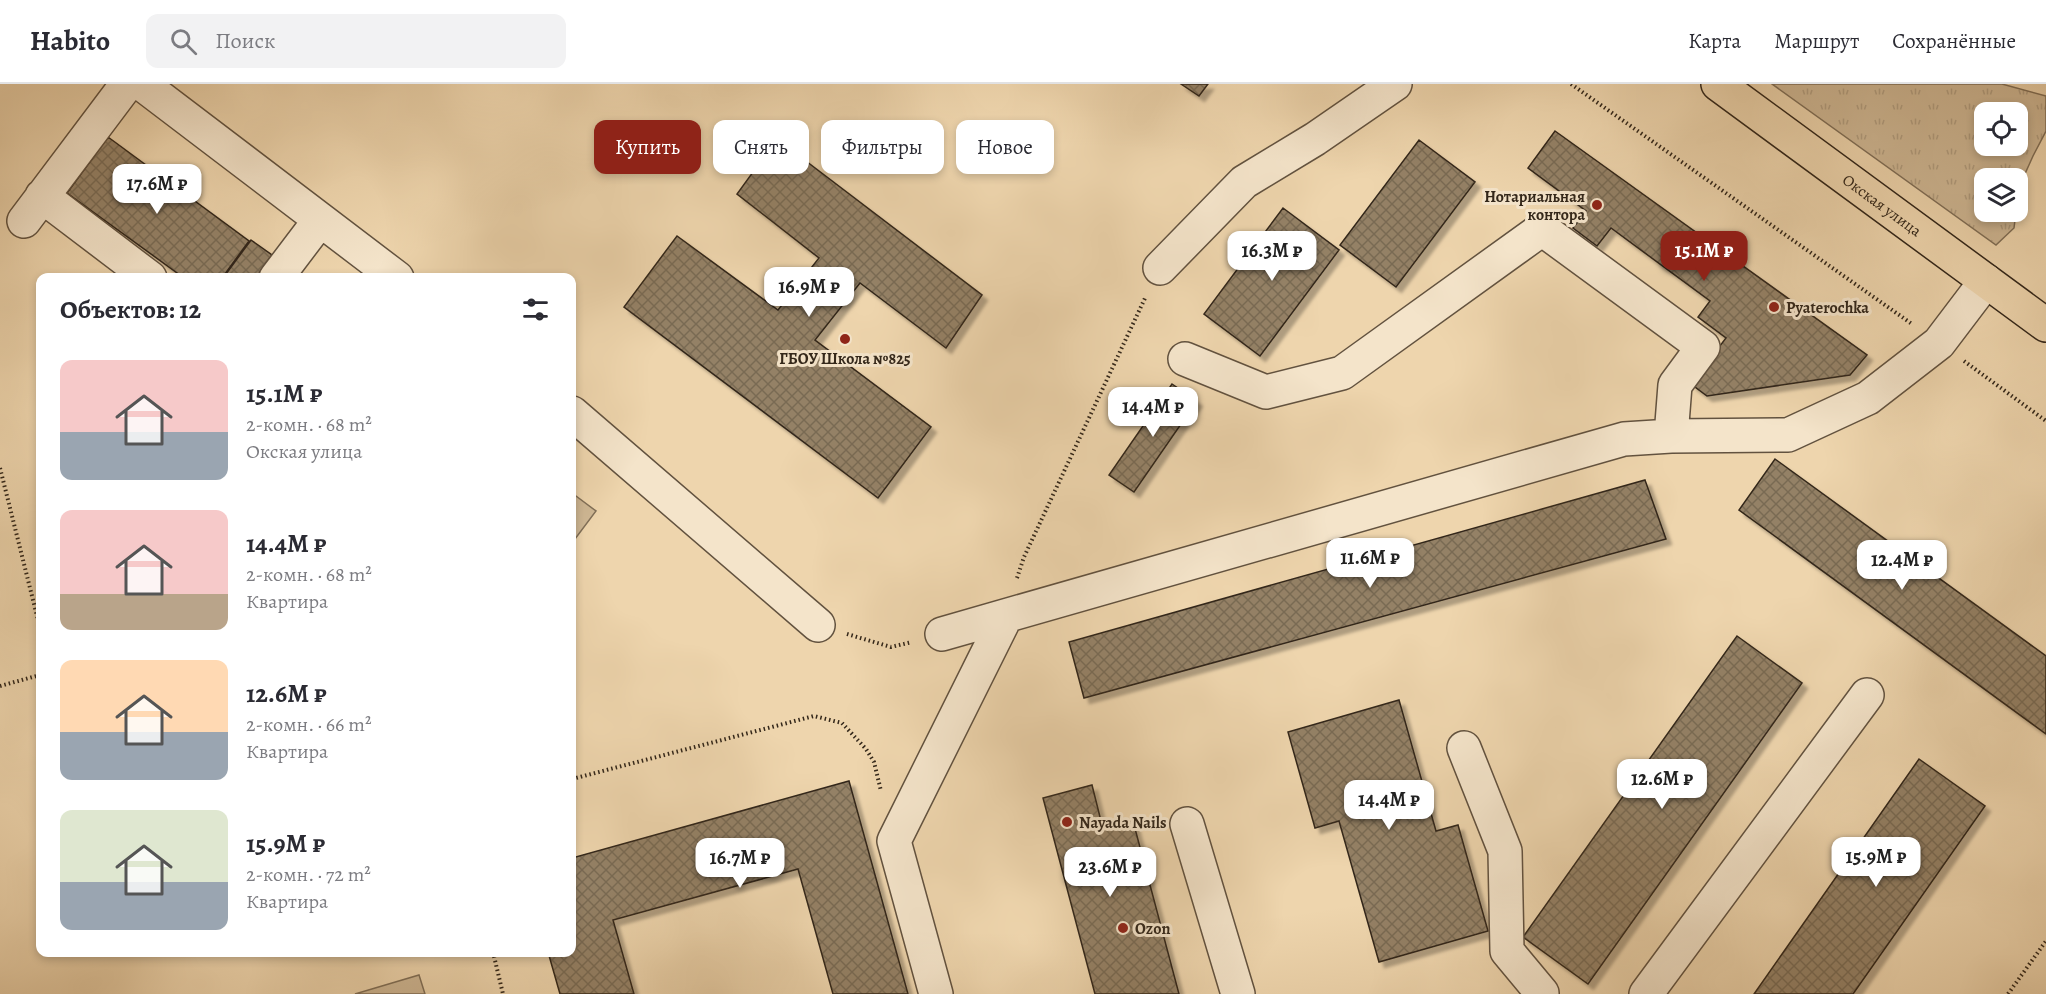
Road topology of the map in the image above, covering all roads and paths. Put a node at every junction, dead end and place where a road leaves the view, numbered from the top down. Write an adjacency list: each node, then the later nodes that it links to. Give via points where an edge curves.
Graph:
1 (127, 84): 8 (lane, via 33,208)
2 (141, 84): 6 (lane)
3 (1395, 84): 7 (lane, via 1244,182)
4 (1571, 84): 13 (path)
5 (1718, 84): 11 (main road, Окская улица)
6 (320, 220): 9 (lane); 10 (lane)
7 (1160, 268): 20 (path, via 1024,557)
8 (142, 273)
9 (280, 273)
10 (390, 273)
11 (1986, 281): 12 (main road, Окская улица); 13 (lane)
12 (2046, 325)
13 (1939, 343): 16 (path); 17 (lane, via 1868,398 1788,435)
14 (1185, 359): 17 (lane, via 1266,392 1342,373 1542,229 1703,347 1675,385)
15 (576, 416): 21 (lane)
16 (2046, 421)
17 (1671, 436): 20 (lane, via 1624,439)
18 (0, 468): 19 (path)
19 (36, 612)
20 (1006, 616): 22 (lane); 29 (lane)
21 (818, 626): 22 (path, via 891,647)
22 (942, 634)
23 (36, 676): 24 (path)
24 (0, 686)
25 (1868, 695): 36 (lane)
26 (1464, 748): 35 (lane, via 1505,851 1507,951)
27 (576, 778): 29 (path, via 814,716 842,723 866,749 874,762)
28 (1187, 824): 34 (lane)
29 (894, 841): 33 (lane)
30 (2046, 941): 37 (path)
31 (494, 957): 32 (path)
32 (503, 994)
33 (936, 994)
34 (1238, 994)
35 (1542, 994)
36 (1646, 994)
37 (2008, 994)

